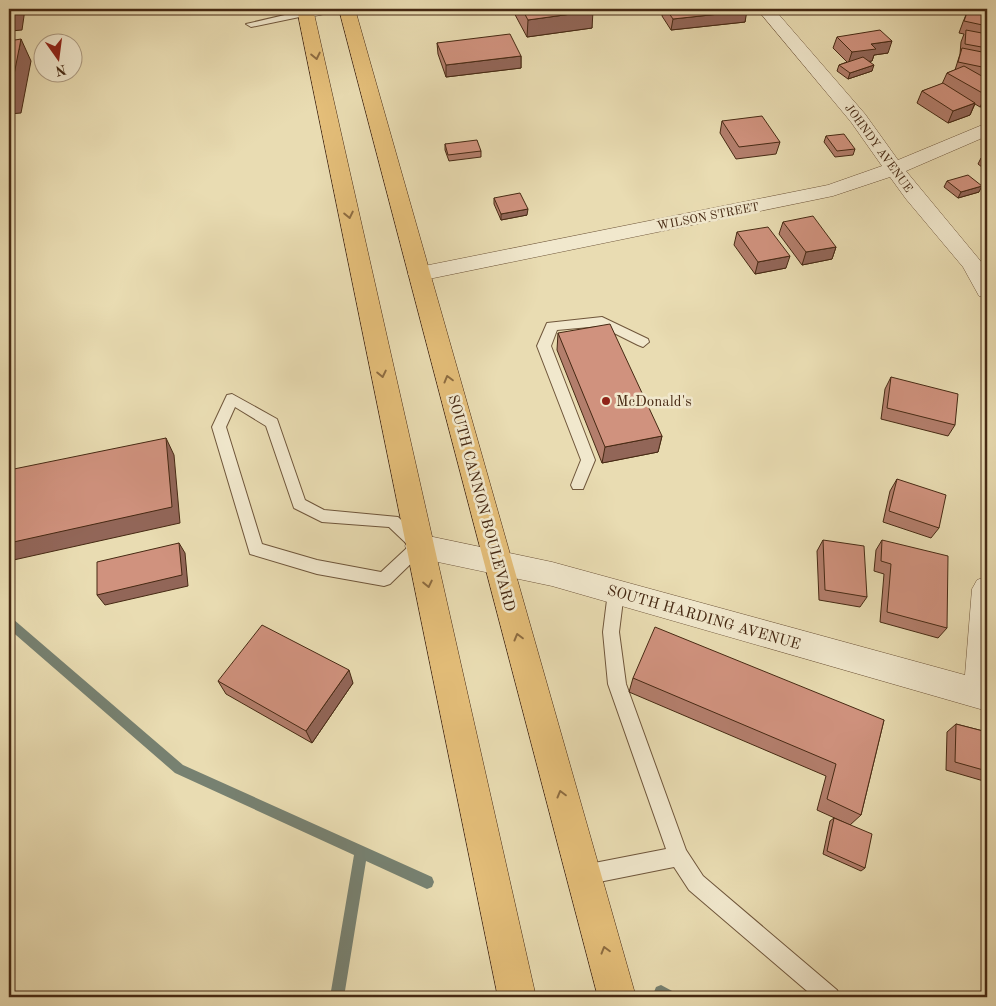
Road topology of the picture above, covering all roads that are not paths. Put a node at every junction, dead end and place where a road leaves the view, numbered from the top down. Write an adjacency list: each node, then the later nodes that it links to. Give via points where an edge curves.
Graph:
1 (346, 9): 7 (main road, SOUTH CANNON BOULEVARD)
2 (765, 9): 6 (street, JOHNDY AVENUE, via 858,118)
3 (313, 10): 4 (lane); 11 (main road, one-way to 11)
4 (251, 24)
5 (987, 129): 6 (street, WILSON STREET)
6 (895, 168): 7 (street, WILSON STREET, via 833,190); 8 (street, JOHNDY AVENUE, via 972,264)
7 (420, 274): 12 (main road, SOUTH CANNON BOULEVARD, one-way to 7)
8 (987, 290)
9 (643, 342): 10 (lane, via 602,321 552,326 544,346 588,460)
10 (578, 485)
11 (419, 546): 11 (lane, via 393,521 322,516 300,504 272,423 232,399 219,427 256,550 317,567 384,579); 12 (street, SOUTH HARDING AVENUE); 18 (main road, one-way to 18)
12 (498, 564): 14 (street, SOUTH HARDING AVENUE, via 552,574); 17 (main road, SOUTH CANNON BOULEVARD, one-way to 12)
13 (987, 589): 15 (street)
14 (616, 592): 15 (street, SOUTH HARDING AVENUE); 16 (lane, via 611,632 617,684)
15 (983, 694)
16 (678, 856): 17 (lane); 20 (lane, via 696,883)
17 (584, 875): 19 (main road, SOUTH CANNON BOULEVARD, one-way to 17)
18 (515, 993)
19 (618, 997)
20 (830, 997)

